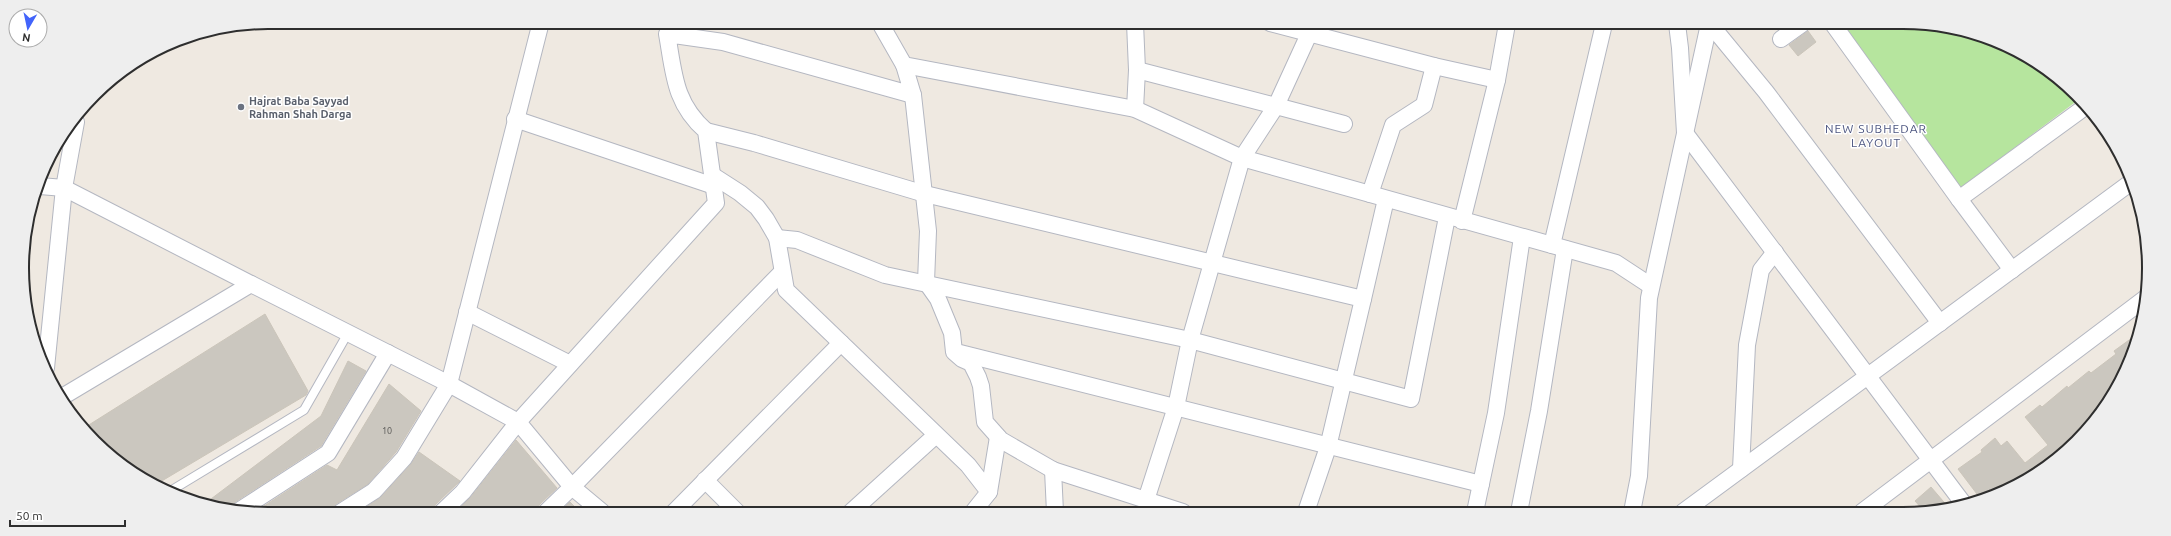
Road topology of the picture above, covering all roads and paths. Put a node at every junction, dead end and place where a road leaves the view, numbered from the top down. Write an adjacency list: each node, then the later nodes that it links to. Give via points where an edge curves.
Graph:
1 (539, 29): 24 (street)
2 (666, 29): 27 (street, via 678,92 694,120)
3 (670, 29): 20 (street)
4 (883, 29): 16 (street)
5 (1135, 29): 18 (street)
6 (1291, 29): 14 (street)
7 (1506, 29): 19 (street)
8 (1603, 29): 41 (street)
9 (1678, 29): 28 (street)
10 (1708, 29): 28 (street)
11 (1713, 29): 52 (street, via 1766,92)
12 (1795, 29): 15 (street)
13 (1837, 29): 37 (street)
14 (1309, 34): 17 (street); 21 (street)
15 (1781, 39)
16 (904, 65): 20 (street); 22 (street)
17 (1434, 66): 19 (street); 35 (street, via 1424,105 1393,125)
18 (1137, 70): 21 (street); 22 (street)
19 (1497, 80): 38 (street)
20 (913, 95): 34 (street)
21 (1276, 106): 25 (street); 29 (street)
22 (1135, 110): 29 (street)
23 (2083, 110): 37 (street)
24 (515, 119): 30 (street); 51 (street)
25 (1344, 124)
26 (75, 127): 33 (street)
27 (706, 131): 30 (street); 34 (street)
28 (1685, 133): 42 (street); 48 (street)
29 (1242, 158): 35 (street); 43 (street)
30 (713, 180): 40 (street, via 740,193 757,207); 59 (street, via 716,203)
31 (2127, 185): 44 (street)
32 (44, 186): 33 (street)
33 (64, 188): 47 (street); 58 (street)
34 (925, 194): 43 (street); 46 (street, via 928,231)
35 (1370, 194): 36 (street)
36 (1386, 199): 38 (street); 49 (street)
37 (1959, 200): 44 (street)
38 (1454, 219): 39 (street); 61 (street, via 1411,399)
39 (1522, 237): 41 (street); 73 (street, via 1496,413)
40 (777, 238): 45 (street); 46 (street, via 797,240 885,275)
41 (1558, 247): 48 (street, via 1616,263); 92 (street, via 1539,412)
42 (1775, 252): 60 (street); 70 (street, via 1761,270 1748,345)
43 (1213, 263): 49 (street); 54 (street)
44 (2012, 270): 52 (street)
45 (782, 272): 55 (street, via 786,290); 74 (street)
46 (926, 282): 54 (street); 56 (street, via 938,299 952,333)
47 (251, 284): 53 (street); 63 (street)
48 (1651, 286): 93 (street, via 1639,476)
49 (1364, 299): 61 (street)
50 (2139, 302): 69 (street)
51 (467, 312): 59 (street); 62 (street)
52 (1940, 323): 60 (street)
53 (348, 333): 57 (street); 75 (lane, via 304,410)
54 (1190, 340): 61 (street); 64 (street)
55 (841, 343): 66 (street); 72 (street)
56 (954, 352): 64 (street); 67 (street, via 971,363 981,386 985,422)
57 (388, 353): 62 (street); 79 (street, via 328,453)
58 (47, 359)
59 (570, 364): 65 (street)
60 (1868, 376): 69 (street); 70 (street)
61 (1345, 382): 68 (street)
62 (449, 384): 65 (street); 80 (street, via 404,458 374,491)
63 (65, 395)
64 (1176, 407): 68 (street); 77 (street)
65 (518, 422): 74 (street); 81 (street, via 464,492)
66 (936, 434): 76 (street, via 968,465); 86 (street)
67 (998, 437): 71 (street); 76 (street)
68 (1328, 447): 73 (street); 90 (street)
69 (1930, 460): 78 (street); 95 (street)
70 (1741, 469): 94 (street)
71 (1053, 470): 77 (street); 88 (street)
72 (705, 480): 84 (street); 85 (street)
73 (1481, 484): 91 (street)
74 (572, 487): 82 (street); 83 (street)
75 (175, 488)
76 (989, 492): 87 (street)
77 (1146, 500): 89 (street)
78 (1961, 500)
79 (247, 506)
80 (349, 507)
81 (448, 507)
82 (551, 507)
83 (596, 507)
84 (679, 507)
85 (732, 507)
86 (857, 507)
87 (977, 507)
88 (1055, 507)
89 (1168, 507)
90 (1308, 507)
91 (1476, 507)
92 (1520, 507)
93 (1633, 507)
94 (1690, 507)
95 (1869, 507)

